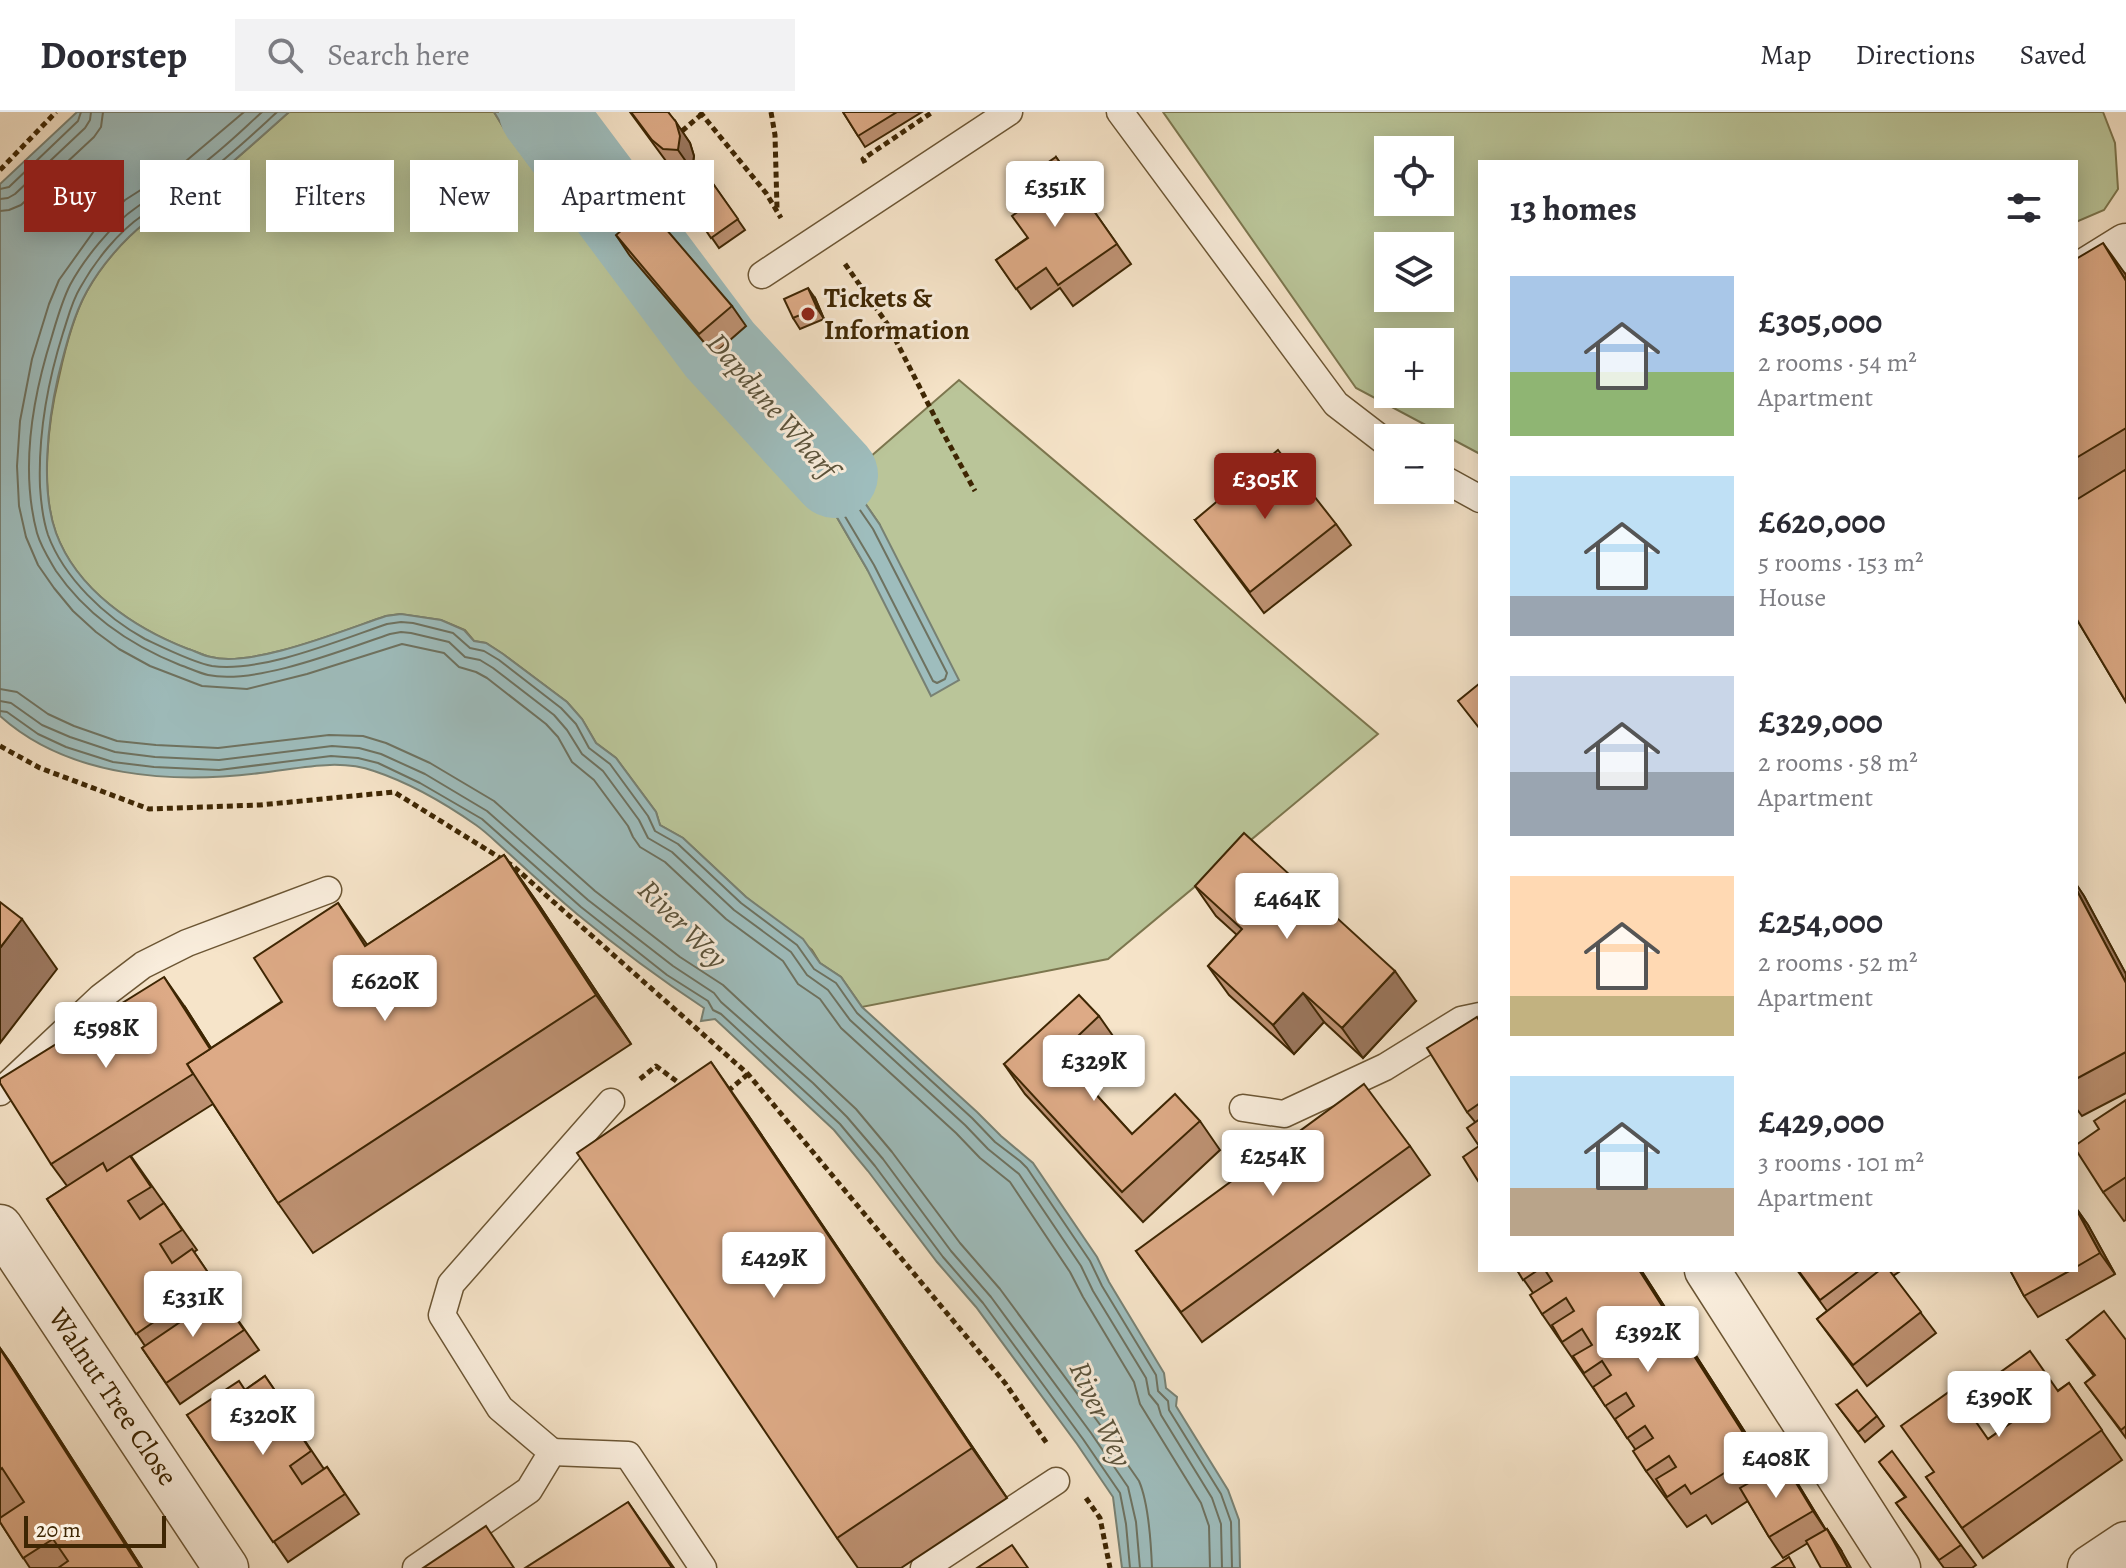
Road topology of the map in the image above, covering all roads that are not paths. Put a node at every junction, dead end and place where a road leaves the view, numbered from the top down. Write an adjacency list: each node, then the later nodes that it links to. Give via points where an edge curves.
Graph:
1 (1009, 112): 3 (lane)
2 (1120, 112): 4 (lane, via 1336,404)
3 (762, 275)
4 (1374, 433)
5 (1454, 485): 6 (lane)
6 (1478, 498)
7 (328, 890): 9 (lane, via 143,965)
8 (1478, 1016): 11 (lane, via 1461,1020 1385,1067 1284,1114)
9 (0, 1092)
10 (611, 1102): 14 (lane, via 451,1284 442,1315 500,1408)
11 (1243, 1108)
12 (3, 1239): 17 (street, Walnut Tree Close)
13 (1708, 1272): 21 (street)
14 (552, 1452): 18 (lane, via 529,1490); 19 (lane, via 628,1455)
15 (1056, 1469): 20 (lane)
16 (2126, 1544): 22 (street)
17 (226, 1568)
18 (416, 1568)
19 (703, 1568)
20 (924, 1568)
21 (1898, 1568)
22 (2090, 1568)

